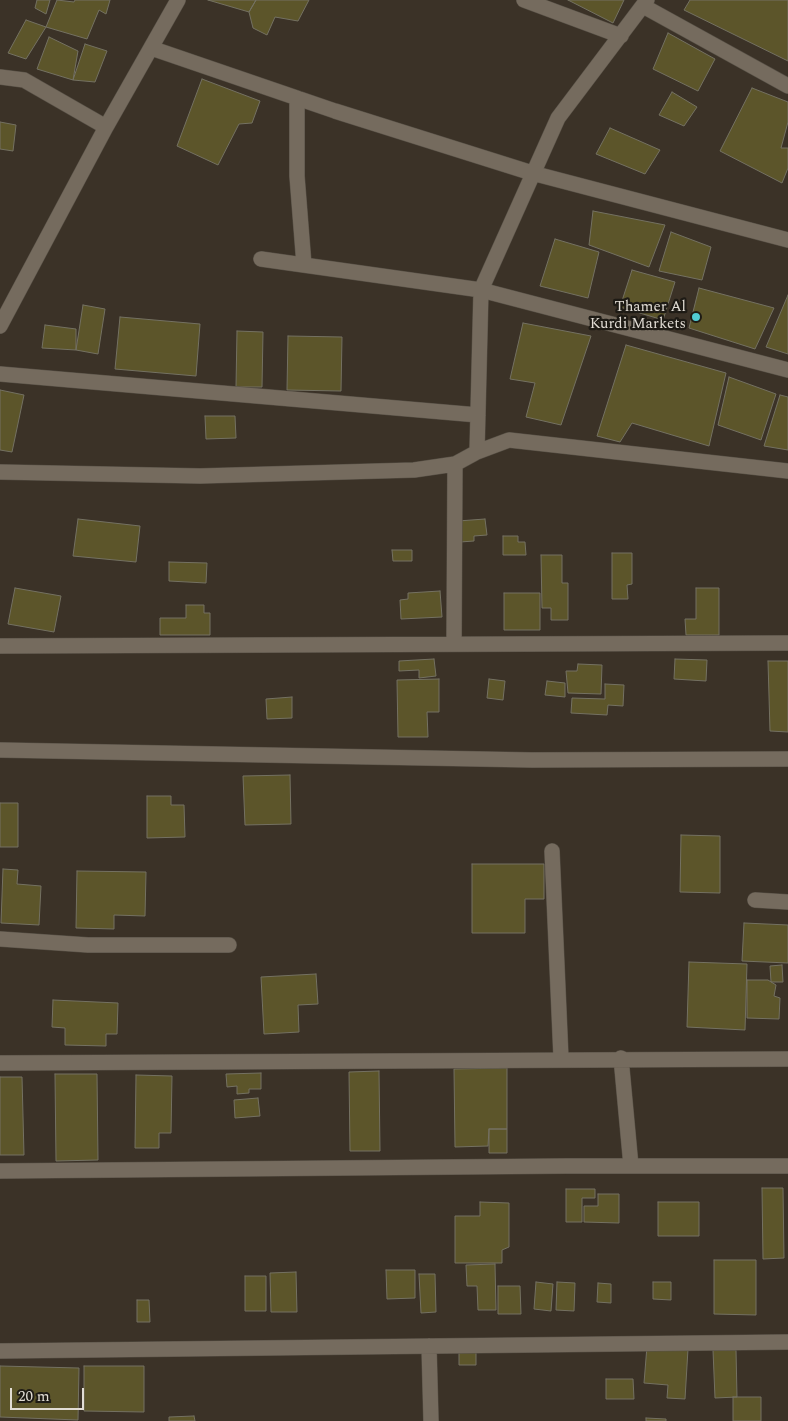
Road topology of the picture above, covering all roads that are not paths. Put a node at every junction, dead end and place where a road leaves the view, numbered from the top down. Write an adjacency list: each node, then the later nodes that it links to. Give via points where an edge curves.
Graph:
1 (178, 0): 5 (street)
2 (524, 0): 4 (street)
3 (645, 3): 4 (street); 7 (street)
4 (621, 36): 10 (street, via 558,118)
5 (151, 48): 8 (street); 9 (street)
6 (0, 76): 9 (street, via 24,80)
7 (788, 86)
8 (297, 98): 10 (street); 13 (street, via 297,176)
9 (106, 127): 15 (street)
10 (532, 173): 11 (street); 14 (street)
11 (788, 240)
12 (261, 259): 13 (street)
13 (304, 265): 14 (street)
14 (481, 290): 16 (street); 18 (street)
15 (0, 326)
16 (788, 370)
17 (0, 374): 18 (street)
18 (478, 415): 19 (street)
19 (477, 452): 20 (street); 21 (street, via 509,440)
20 (455, 464): 22 (street, via 414,470 200,476); 24 (street)
21 (788, 471)
22 (0, 472)
23 (788, 643): 24 (street)
24 (454, 644): 25 (street)
25 (0, 646)
26 (0, 750): 27 (street, via 532,760)
27 (788, 759)
28 (552, 851): 33 (street)
29 (755, 900): 30 (street)
30 (788, 902)
31 (0, 939): 32 (street, via 88,945)
32 (229, 945)
33 (561, 1058): 34 (street); 36 (street)
34 (621, 1058): 35 (street); 37 (street)
35 (788, 1058)
36 (0, 1063)
37 (631, 1166): 38 (street); 39 (street)
38 (788, 1166)
39 (0, 1171)
40 (788, 1342): 41 (street)
41 (429, 1346): 42 (street); 43 (street)
42 (0, 1351)
43 (431, 1421)

